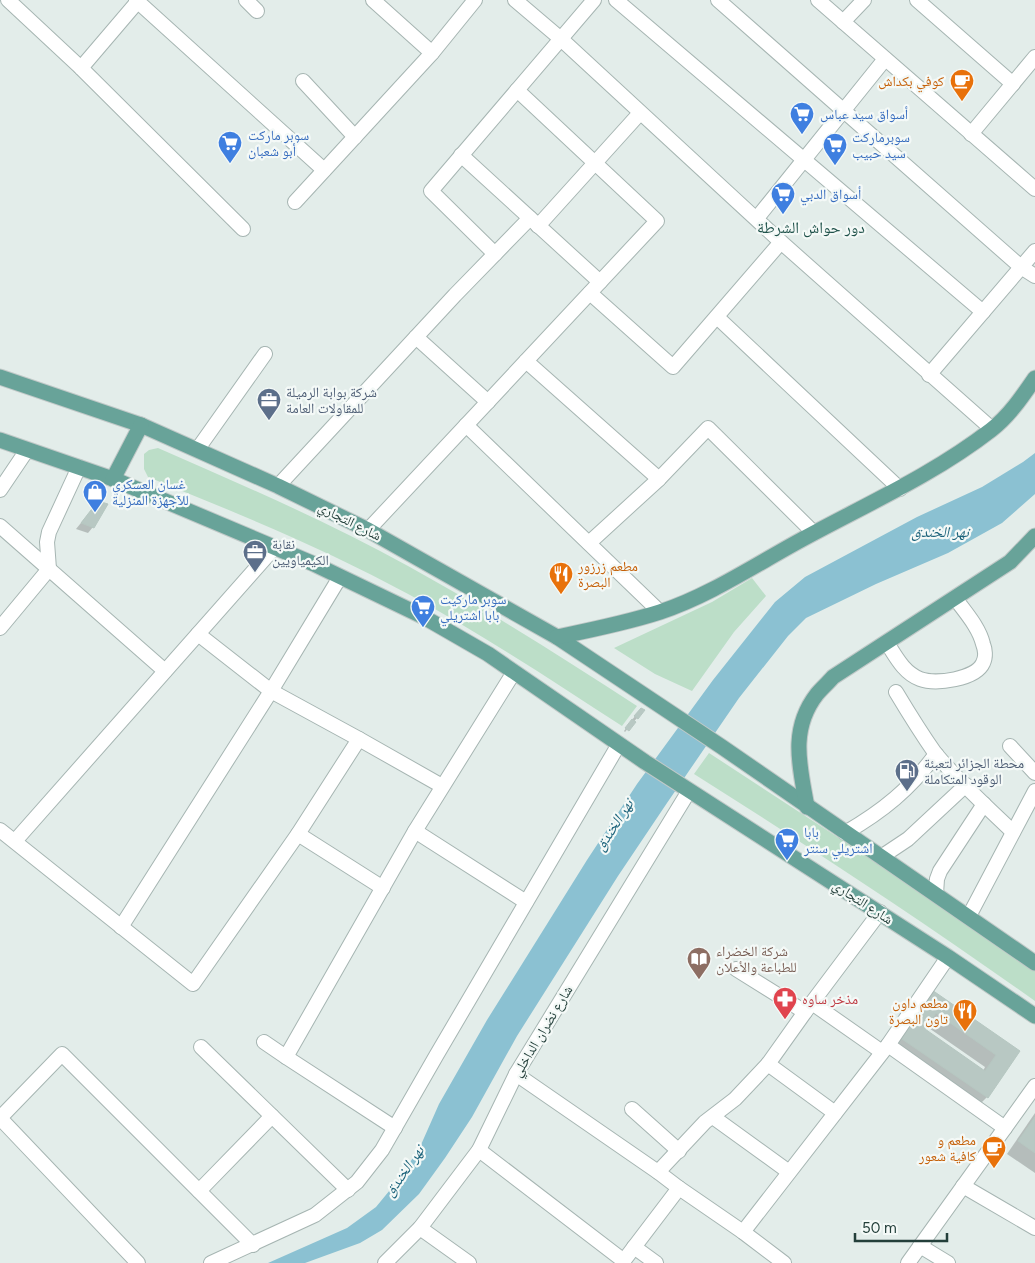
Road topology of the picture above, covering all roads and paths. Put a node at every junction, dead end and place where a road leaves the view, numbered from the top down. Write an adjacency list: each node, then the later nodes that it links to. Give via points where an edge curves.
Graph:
1 (8, 0): 19 (street)
2 (246, 0): 13 (street)
3 (373, 0): 16 (street)
4 (475, 0): 16 (street)
5 (515, 0): 15 (street)
6 (594, 0): 15 (street)
7 (616, 0): 28 (street)
8 (718, 0): 23 (street)
9 (818, 0): 14 (street)
10 (864, 0): 14 (street)
11 (917, 0): 21 (street)
12 (138, 1): 19 (street); 30 (street)
13 (257, 11)
14 (843, 22): 18 (street)
15 (560, 39): 22 (street); 24 (street)
16 (432, 54): 26 (street)
17 (1035, 57): 21 (street)
18 (885, 59): 23 (street); 25 (street)
19 (81, 68): 35 (street)
20 (303, 81): 26 (street)
21 (1013, 84): 25 (street)
22 (517, 90): 27 (street); 29 (street)
23 (843, 110): 28 (street); 39 (street)
24 (640, 113): 29 (street); 33 (street)
25 (971, 134): 31 (street)
26 (355, 137): 30 (street)
27 (461, 155): 34 (street); 38 (street, via 431,191)
28 (804, 160): 33 (street); 43 (street)
29 (596, 164): 34 (street); 41 (street, via 657,221)
30 (324, 170): 32 (street)
31 (1035, 189)
32 (295, 202)
33 (757, 218): 36 (street)
34 (534, 222): 38 (street); 41 (street)
35 (243, 229)
36 (781, 242): 44 (street); 48 (street)
37 (1035, 251): 39 (street)
38 (496, 254): 45 (street)
39 (1021, 268): 40 (street); 43 (street)
40 (1035, 276)
41 (600, 282): 42 (street)
42 (590, 293): 44 (street, via 673,367); 47 (street)
43 (983, 312): 48 (street)
44 (717, 317): 62 (street)
45 (416, 337): 51 (street); 61 (street)
46 (265, 354): 57 (street)
47 (526, 361): 51 (street); 59 (street)
48 (930, 375): 54 (street)
49 (0, 378): 52 (main road, شارع التجاري)
50 (1035, 378): 54 (main road, via 1017,404)
51 (488, 402): 53 (street)
52 (141, 425): 57 (main road, شارع التجاري); 60 (main road)
53 (466, 425): 65 (street); 68 (street)
54 (992, 429): 62 (main road)
55 (0, 440): 56 (main road)
56 (27, 450): 58 (main road); 63 (street)
57 (197, 450): 61 (main road, شارع التجاري)
58 (79, 467): 60 (main road); 70 (street, via 46,542)
59 (659, 478): 66 (street, via 708,428); 68 (street)
60 (113, 479): 69 (main road)
61 (278, 486): 65 (main road, شارع التجاري)
62 (900, 489): 66 (main road)
63 (0, 490)
64 (0, 526): 70 (street)
65 (368, 530): 76 (main road, شارع التجاري)
66 (814, 533): 73 (main road, via 698,596)
67 (1035, 536): 72 (main road, via 1010,562)
68 (589, 543): 73 (street)
69 (274, 548): 71 (main road); 75 (street)
70 (49, 569): 74 (street); 78 (street)
71 (340, 577): 79 (main road, via 422,616); 80 (street)
72 (954, 598): 77 (main road); 77 (street, via 983,642 983,663 976,670 965,677 947,681 919,679 909,673)
73 (660, 612): 76 (main road)
74 (0, 628)
75 (198, 634): 78 (street); 80 (street)
76 (557, 637): 92 (main road, شارع التجاري)
77 (887, 643): 92 (main road, via 834,678 816,695 804,717 798,751)
78 (165, 671): 98 (street)
79 (514, 672): 83 (main road); 88 (street)
80 (271, 691): 82 (street); 105 (street)
81 (896, 692): 85 (street)
82 (360, 739): 88 (street); 97 (street)
83 (620, 744): 89 (main road, شارع التجاري); 102 (street)
84 (1010, 746): 86 (street)
85 (936, 754): 87 (street); 96 (street, via 887,806)
86 (1035, 773)
87 (966, 785): 91 (street); 99 (street, via 908,839)
88 (442, 786): 94 (street)
89 (689, 790): 103 (main road, شارع التجاري); 116 (street, شارع نضران الداخلي)
90 (1035, 791): 95 (street)
91 (984, 804): 95 (street); 101 (street, via 943,864)
92 (807, 807): 96 (main road)
93 (0, 830): 98 (street)
94 (415, 831): 100 (street); 102 (street)
95 (1013, 832): 104 (street)
96 (845, 833): 99 (main road)
97 (298, 834): 100 (street); 105 (street, via 193,984)
98 (15, 841): 105 (street)
99 (881, 857): 101 (main road)
100 (383, 888): 114 (street)
101 (936, 894): 104 (main road)
102 (526, 902): 123 (street)
103 (880, 912): 106 (main road, شارع التجاري); 109 (street)
104 (969, 916): 107 (main road)
105 (122, 927)
106 (948, 957): 110 (main road, شارع التجاري); 113 (street)
107 (1035, 963)
108 (736, 969): 109 (street)
109 (808, 1007): 113 (street); 115 (street)
110 (1035, 1016)
111 (264, 1042): 114 (street)
112 (201, 1046): 120 (street)
113 (885, 1048): 119 (street); 124 (street)
114 (286, 1057): 123 (street)
115 (768, 1064): 119 (street); 121 (street, via 736,1099)
116 (516, 1074): 125 (street, شارع نضران الداخلي); 127 (street)
117 (1035, 1086): 124 (street)
118 (632, 1109): 126 (street)
119 (835, 1113): 128 (street)
120 (272, 1116): 131 (street); 132 (street)
121 (713, 1117): 126 (street); 128 (street)
122 (0, 1118): 132 (street, via 62,1054); 140 (street)
123 (395, 1128): 131 (street, via 382,1150)
124 (1005, 1128): 129 (street)
125 (479, 1150): 133 (street, شارع نضران الداخلي); 139 (street)
126 (679, 1151): 127 (street)
127 (658, 1172): 130 (street)
128 (790, 1172): 135 (street)
129 (963, 1186): 134 (street); 137 (street)
130 (679, 1188): 135 (street); 138 (street)
131 (348, 1190): 136 (street, via 315,1215)
132 (199, 1191): 136 (street)
133 (420, 1228): 142 (street, شارع نضران الداخلي); 143 (street)
134 (1035, 1228)
135 (743, 1232): 145 (street)
136 (253, 1245): 141 (street)
137 (920, 1246): 146 (street); 147 (street)
138 (634, 1247): 139 (street); 144 (street)
139 (623, 1262)
140 (138, 1263)
141 (211, 1263)
142 (385, 1263)
143 (469, 1263)
144 (656, 1263)
145 (784, 1263)
146 (908, 1263)
147 (948, 1263)

